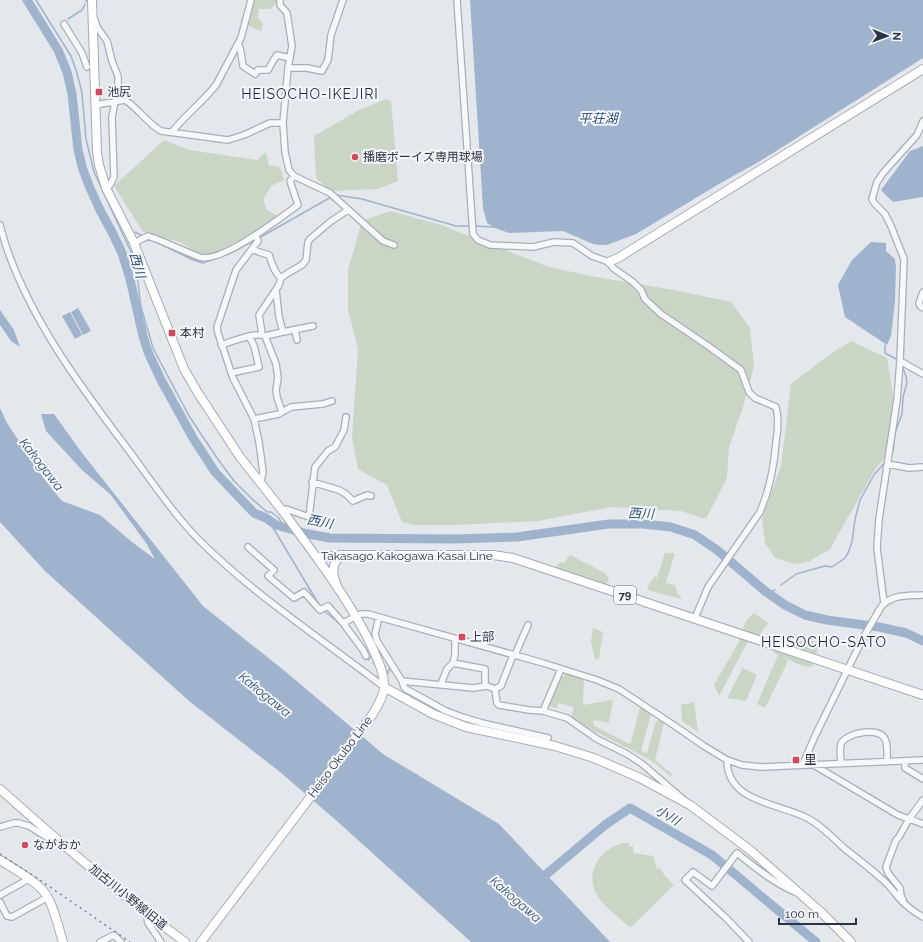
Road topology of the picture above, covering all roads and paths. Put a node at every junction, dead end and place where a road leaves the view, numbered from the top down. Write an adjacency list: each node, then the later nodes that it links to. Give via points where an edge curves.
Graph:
1 (92, 0): 6 (main road, Takasago Kakogawa Kasai Line)
2 (251, 0): 8 (street)
3 (280, 0): 11 (street, via 280,5 288,17 292,46)
4 (343, 0): 13 (street, via 331,35 328,60 322,71)
5 (457, 0): 28 (street, via 473,234 478,240 490,245 533,247 554,242 573,243 592,256)
6 (92, 12): 9 (main road, Takasago Kakogawa Kasai Line); 15 (street, via 97,27 107,41 118,76)
7 (64, 24): 10 (street)
8 (237, 45): 11 (street, via 240,46 244,66 255,74 258,70 268,70 277,55); 19 (street, via 210,92)
9 (93, 46): 10 (street); 16 (main road, Takasago Kakogawa Kasai Line)
10 (82, 53): 12 (street)
11 (290, 58): 13 (street)
12 (87, 67)
13 (288, 68): 18 (street)
14 (923, 69): 28 (main road)
15 (115, 101): 16 (street); 19 (street, via 124,100 142,113 156,128); 21 (street, via 112,117 114,177)
16 (95, 104): 21 (main road, Takasago Kakogawa Kasai Line, via 97,152)
17 (923, 121): 40 (street, via 917,135 883,173 872,199 885,214 904,259)
18 (283, 124): 19 (street, via 270,123 228,140); 20 (street, via 286,158 289,170)
19 (172, 132)
20 (294, 176): 22 (street, via 330,193); 24 (street, via 290,181 298,205)
21 (106, 188): 25 (main road, Takasago Kakogawa Kasai Line)
22 (348, 210): 26 (street, via 383,241); 29 (street, via 310,239 306,260)
23 (0, 225): 75 (street, via 18,276 48,335 111,429 188,528 222,562 261,595 337,651)
24 (256, 236): 25 (street, via 222,254 204,259 148,236); 27 (street, via 258,241)
25 (134, 243): 49 (main road, Takasago Kakogawa Kasai Line, via 184,369 232,445)
26 (394, 245)
27 (252, 249): 29 (street, via 269,255 273,268); 39 (street, via 236,270 216,327)
28 (608, 262): 61 (street, via 612,268 633,282 660,314 741,370 749,392 755,398 776,407 778,424 774,468 760,512 708,587)
29 (281, 278): 30 (street)
30 (276, 290): 35 (street); 36 (street, via 259,315)
31 (923, 292): 32 (street, via 919,303)
32 (923, 308)
33 (313, 326): 34 (street)
34 (295, 330): 35 (street); 38 (street)
35 (283, 332): 36 (street)
36 (264, 335): 37 (street); 44 (street, via 276,364 276,390)
37 (249, 336): 39 (street); 41 (street, via 260,367)
38 (297, 340)
39 (221, 345): 41 (street)
40 (900, 361): 42 (street); 47 (street)
41 (231, 373): 46 (street)
42 (923, 374)
43 (332, 401): 44 (street, via 291,407)
44 (282, 412): 46 (street)
45 (346, 417): 50 (street, via 344,430 335,447 314,466)
46 (254, 419): 49 (street, via 260,442 263,472)
47 (888, 464): 48 (street, via 909,468); 58 (street, via 877,548)
48 (923, 467)
49 (261, 482): 52 (main road, Takasago Kakogawa Kasai Line)
50 (312, 482): 51 (street, via 339,490 353,501 367,495); 52 (street, via 309,518 286,509)
51 (372, 496)
52 (284, 513): 55 (main road, Takasago Kakogawa Kasai Line)
53 (248, 547): 62 (street, via 274,570 268,576 294,598 304,592 320,610 328,606)
54 (341, 555): 55 (main road, Takasago Kakogawa Kasai Line / 79); 56 (main road, via 333,568); 61 (main road, Takasago Kakogawa Kasai Line / 79, via 514,558)
55 (317, 558): 56 (main road)
56 (336, 586): 59 (main road)
57 (923, 595): 58 (street, via 901,596)
58 (884, 603): 69 (street)
59 (357, 616): 60 (street, via 364,613); 62 (street); 75 (main road, via 379,662)
60 (379, 617): 64 (street); 71 (street, via 375,634 377,641)
61 (695, 618): 69 (main road, Takasago Kakogawa Kasai Line / 79)
62 (343, 623): 66 (street)
63 (528, 625): 65 (street)
64 (455, 639): 65 (street); 67 (street)
65 (514, 655): 68 (street); 74 (street, via 501,686)
66 (366, 656)
67 (453, 663): 72 (street); 73 (street, via 485,669)
68 (561, 669): 77 (street); 79 (street, via 619,689)
69 (848, 669): 76 (main road, Takasago Kakogawa Kasai Line / 79); 84 (street)
70 (390, 672): 71 (street)
71 (401, 679): 72 (street); 78 (street, via 406,689 446,711 482,723)
72 (441, 684): 73 (street, via 473,688)
73 (485, 686): 74 (street)
74 (495, 689): 77 (street, via 499,705)
75 (384, 690): 89 (main road, via 449,721 594,758 640,778); 109 (main road, Heiso Okubo Line, via 373,714)
76 (923, 695)
77 (543, 711): 89 (street, via 567,718 597,739 627,754)
78 (548, 738)
79 (727, 760): 84 (street, via 761,767); 100 (street, via 727,770 744,794 804,816 884,880)
80 (905, 760): 81 (street); 82 (street); 86 (street, via 905,768)
81 (923, 760)
82 (887, 761): 83 (street); 83 (street, via 885,739 882,735 872,732 859,733 844,740 840,750)
83 (841, 763): 85 (street)
84 (803, 764): 85 (street)
85 (812, 764): 90 (street)
86 (923, 779)
87 (0, 789): 93 (main road, 加古川小野線旧道)
88 (923, 800): 90 (street)
89 (690, 806): 96 (main road, via 750,850)
90 (908, 819): 91 (street); 100 (street, via 886,865 888,873 900,888)
91 (923, 824)
92 (0, 827): 93 (street, via 18,823 29,826 48,838)
93 (59, 840): 101 (main road, 加古川小野線旧道)
94 (0, 860): 95 (main road)
95 (29, 879): 97 (street); 98 (main road)
96 (798, 893): 110 (street, via 788,889 737,854 712,886 693,872 685,880); 111 (main road)
97 (0, 894)
98 (48, 897): 99 (street, via 12,916 7,916); 104 (main road)
99 (0, 902)
100 (904, 903): 102 (street)
101 (146, 914): 107 (street, via 148,923); 108 (main road, 加古川小野線旧道)
102 (923, 917)
103 (111, 938): 105 (street); 106 (street)
104 (63, 942)
105 (100, 942)
106 (122, 942)
107 (161, 942)
108 (185, 942)
109 (201, 942)
110 (749, 942)
111 (851, 942)

